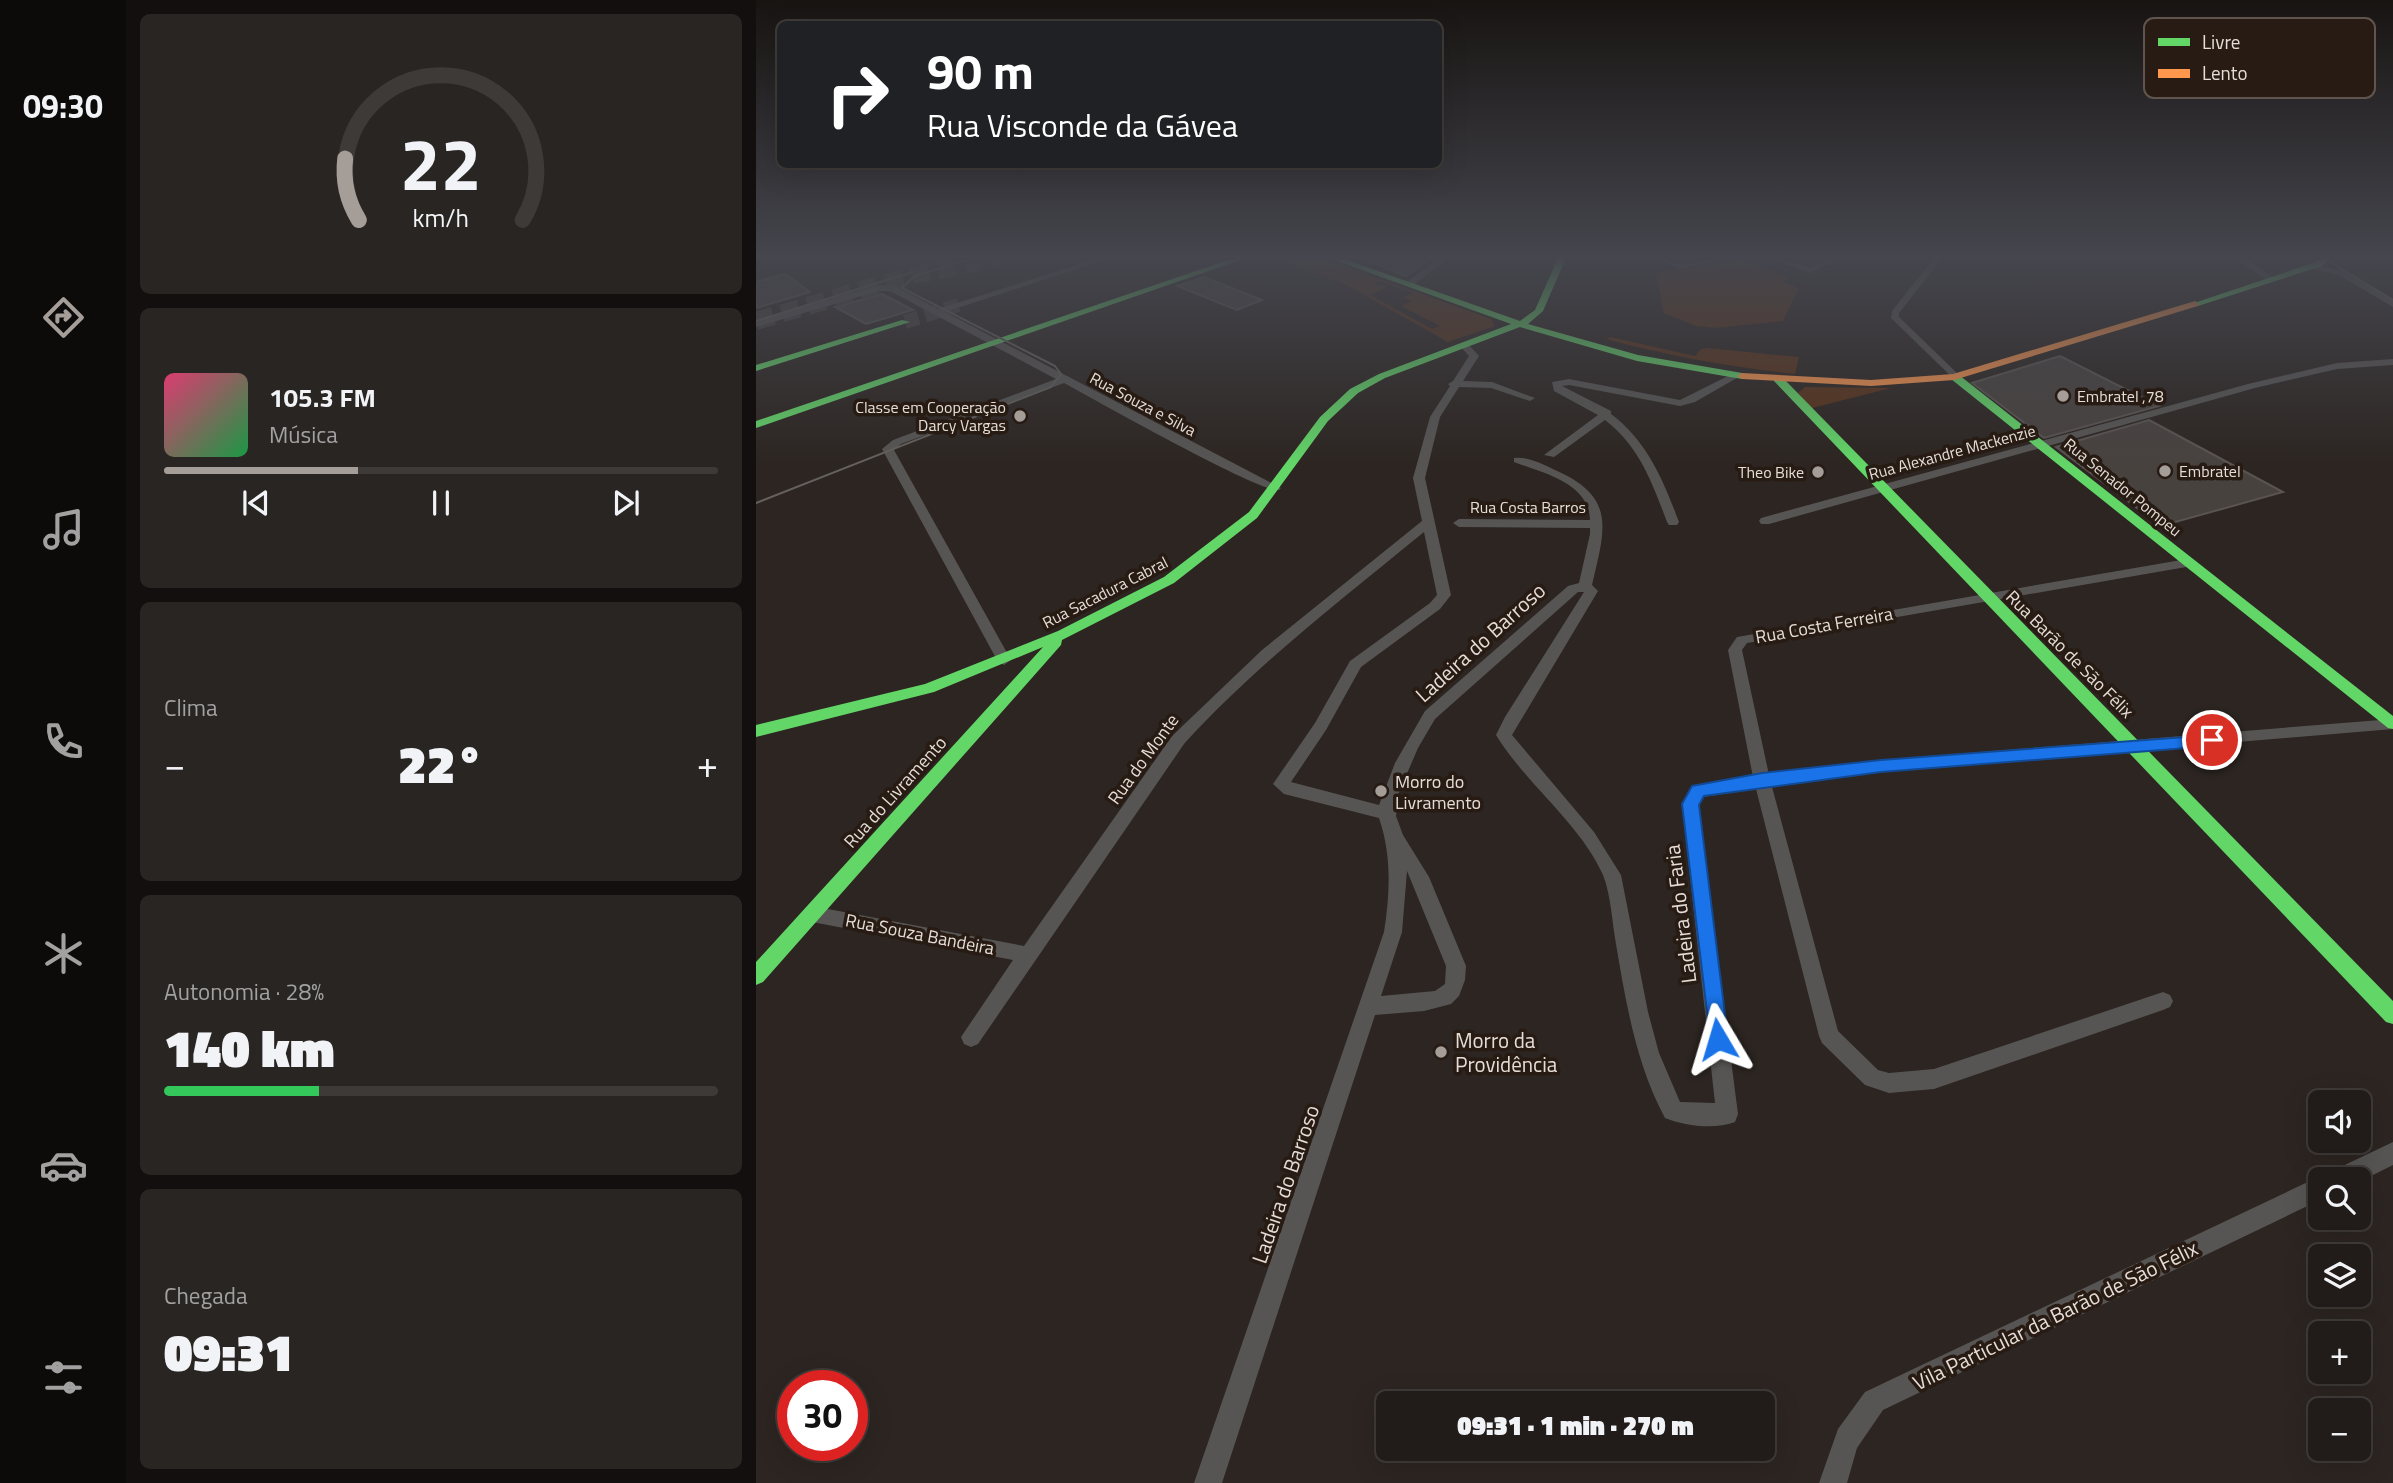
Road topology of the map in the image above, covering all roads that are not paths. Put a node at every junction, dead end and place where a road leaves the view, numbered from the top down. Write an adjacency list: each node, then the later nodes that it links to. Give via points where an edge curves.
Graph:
1 (888, 327): 11 (street)
2 (967, 327): 8 (street, Rua Souza e Silva)
3 (1040, 327): 8 (street)
4 (1512, 327): 9 (street, Rua Sacadura Cabral)
5 (1537, 327): 12 (street, via 1660,363)
6 (1904, 327): 13 (street, Rua Senador Pompeu)
7 (2117, 327): 13 (street)
8 (997, 342): 15 (street, Rua Souza e Silva); 19 (street)
9 (1465, 346): 16 (street, via 1474,356); 23 (street, Rua Sacadura Cabral, via 1382,376 1341,400)
10 (2393, 362): 20 (street, Rua Alexandre Mackenzie, via 2314,371)
11 (756, 368)
12 (1737, 374): 14 (street); 18 (street, via 1680,403 1569,382 1556,384)
13 (1955, 377): 14 (street, via 1878,383); 20 (street, Rua Senador Pompeu)
14 (1778, 379): 24 (street, Rua Barão de São Félix)
15 (1063, 380): 23 (street, Rua Souza e Silva); 34 (street, via 890,448)
16 (1454, 384): 17 (street, via 1492,385); 26 (street, via 1435,417 1419,478)
17 (1530, 398)
18 (1607, 413): 21 (street); 27 (street, via 1642,450)
19 (756, 425)
20 (2043, 444): 24 (street, Rua Alexandre Mackenzie); 30 (street, Rua Senador Pompeu)
21 (1550, 455)
22 (1518, 460): 29 (street, via 1586,489)
23 (1275, 488): 33 (street, Rua Sacadura Cabral, via 1253,515 1183,572)
24 (1881, 488): 25 (street, Rua Alexandre Mackenzie); 32 (street, Rua Barão de São Félix)
25 (1765, 521)
26 (1429, 522): 39 (street, via 1445,588 1442,600 1355,664 1282,784 1290,790); 42 (street, Rua do Monte, via 1199,716)
27 (1673, 522)
28 (1459, 523): 29 (street, Rua Costa Barros)
29 (1597, 524): 31 (street)
30 (2187, 563): 32 (street, Rua Costa Ferreira); 35 (street, Rua Senador Pompeu)
31 (1585, 586): 38 (street, Ladeira do Faria, via 1590,595 1504,735 1588,837 1612,875 1649,1053 1673,1110 1684,1114 1727,1114 1690,804 1703,789); 39 (street, Ladeira do Barroso, via 1573,589 1430,715 1415,737)
32 (1987, 597): 37 (street, Rua Barão de São Félix); 38 (street, Rua Costa Ferreira, via 1742,640 1735,650)
33 (1063, 634): 34 (street, Rua Sacadura Cabral); 41 (street, Rua do Livramento)
34 (1004, 660): 36 (street, Rua Sacadura Cabral, via 880,702)
35 (2393, 724): 37 (street)
36 (756, 731)
37 (2135, 747): 38 (street); 46 (street, Rua Barão de São Félix)
38 (1762, 779): 44 (street, Rua Costa Ferreira, via 1829,1036 1872,1078 1889,1083 1934,1079)
39 (1386, 813): 40 (street, Ladeira do Barroso)
40 (1395, 836): 45 (street, Ladeira do Barroso, via 1397,912); 45 (street, via 1424,888 1456,966 1456,977 1452,991 1438,1000)
41 (812, 914): 42 (street, Rua Souza Bandeira); 43 (street, Rua do Livramento)
42 (1028, 955): 47 (street, Rua do Monte)
43 (756, 976)
44 (2163, 1001)
45 (1369, 1006): 51 (street, Ladeira do Barroso)
46 (2393, 1015)
47 (971, 1037)
48 (2393, 1153): 49 (street)
49 (2364, 1167)
50 (2308, 1194): 52 (street, Vila Particular da Barão de São Félix, via 1874,1401 1843,1445)
51 (1208, 1483)
52 (1833, 1483)

